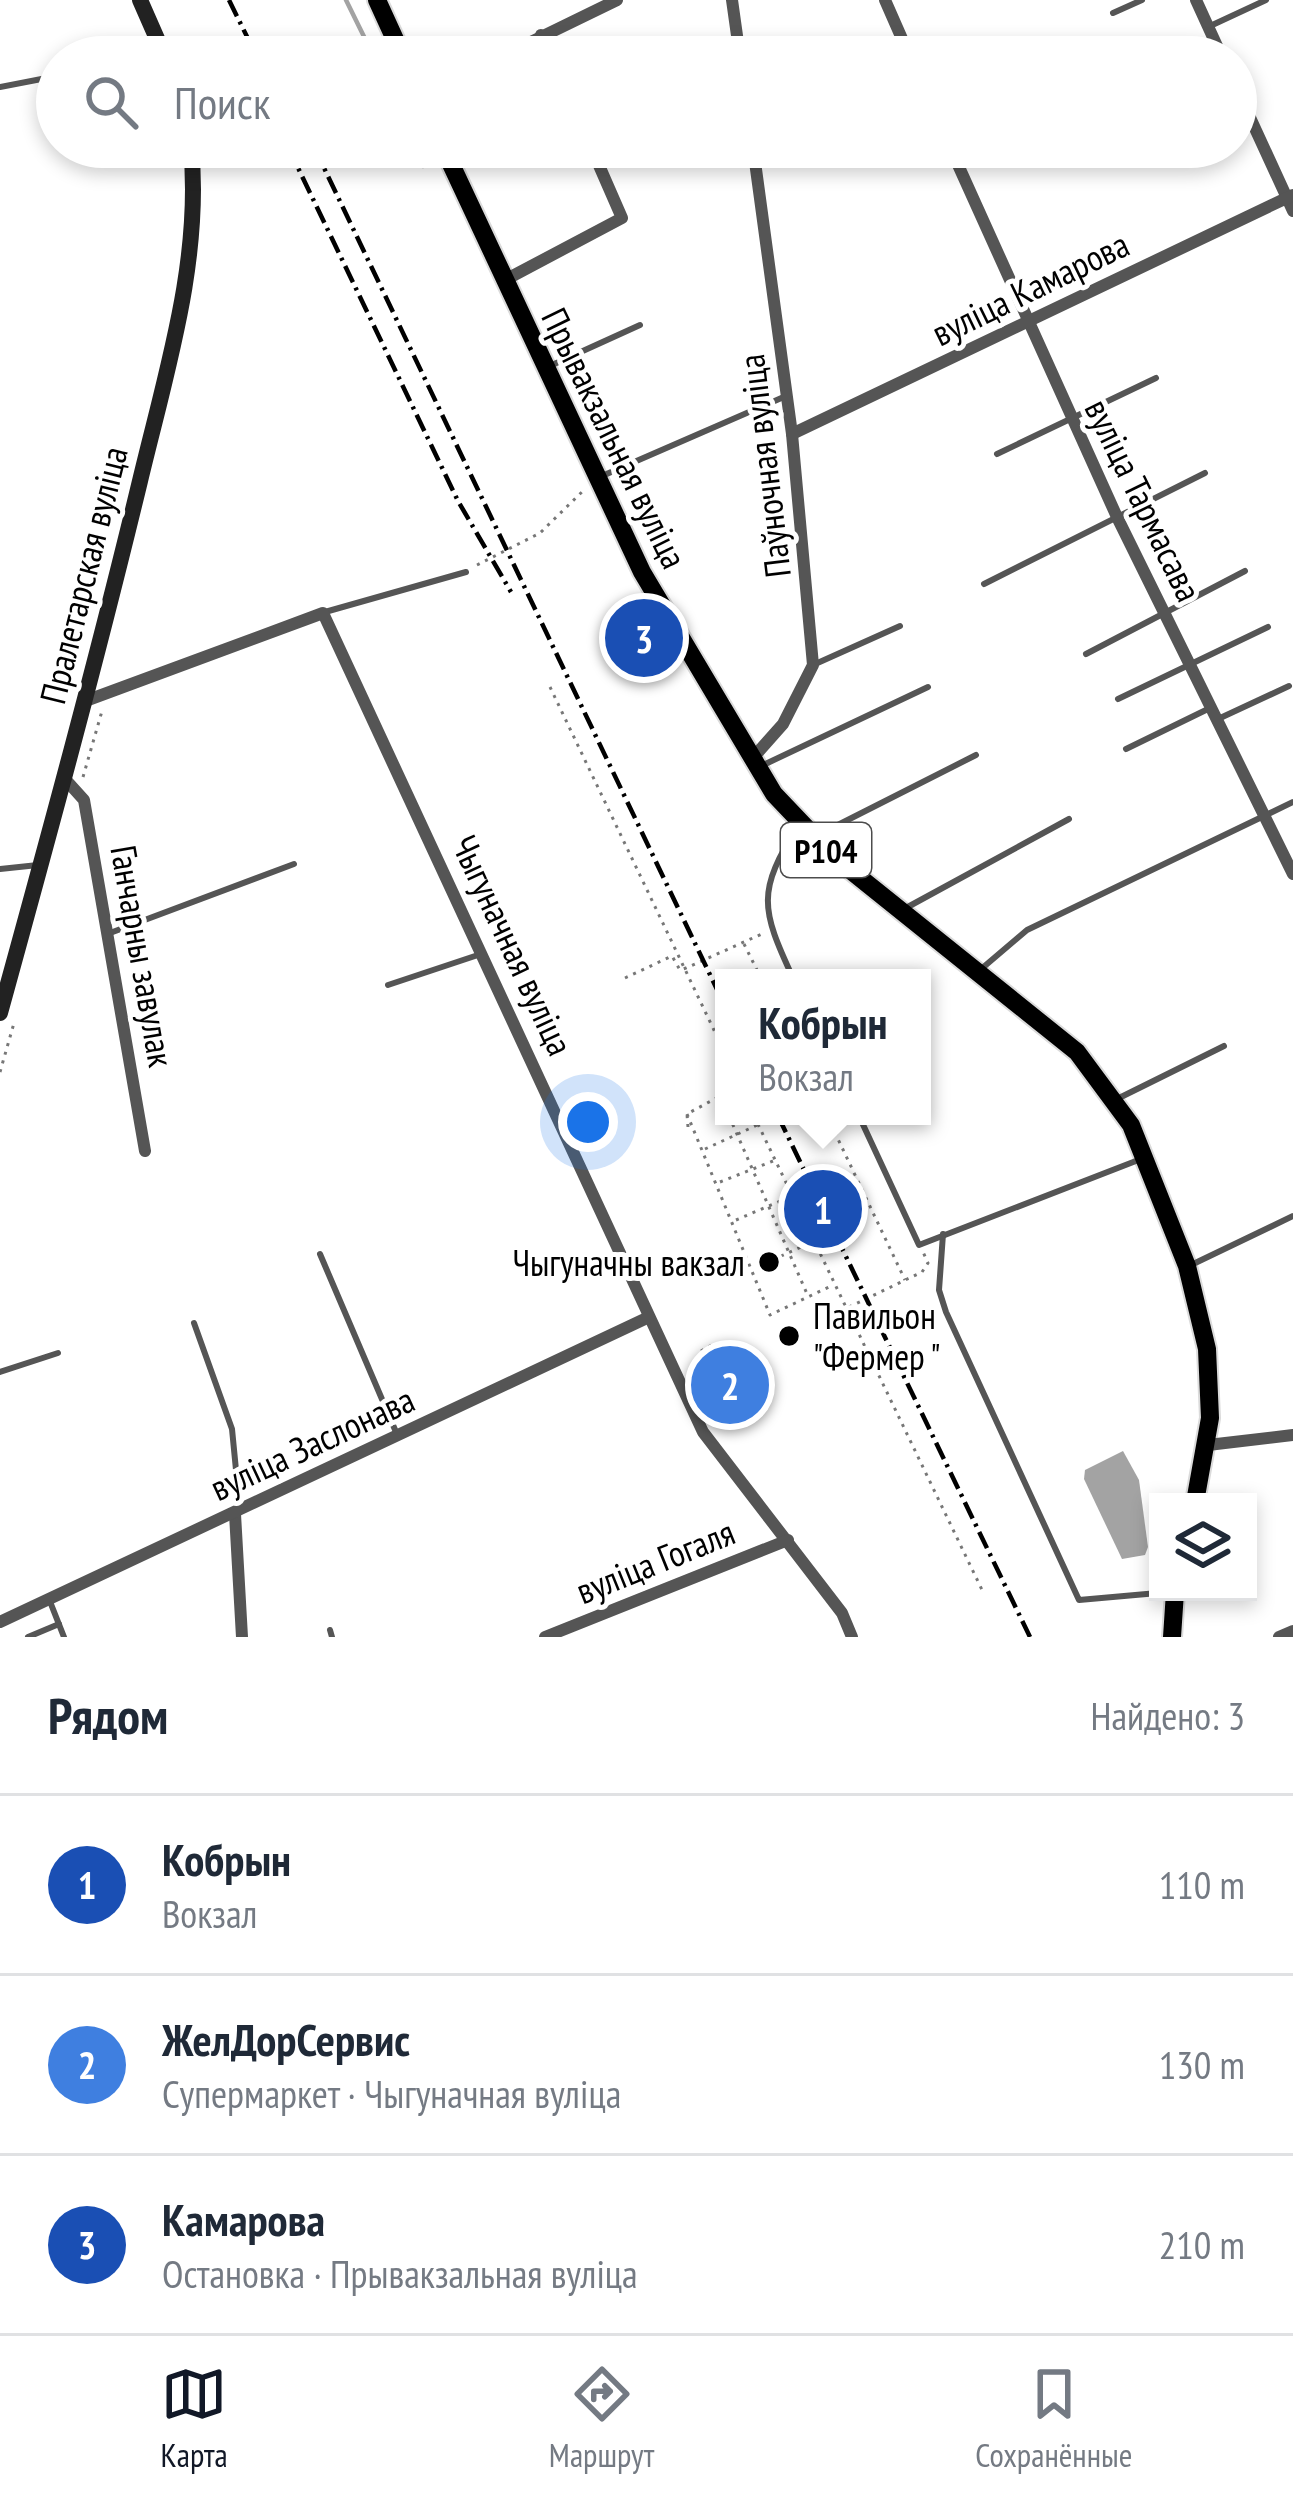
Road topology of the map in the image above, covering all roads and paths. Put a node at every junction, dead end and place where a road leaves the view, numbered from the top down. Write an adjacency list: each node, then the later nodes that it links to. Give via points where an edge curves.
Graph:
1 (140, 0): 12 (main road)
2 (377, 0): 13 (main road)
3 (617, 0): 11 (street)
4 (732, 0): 15 (street)
5 (885, 0): 16 (street)
6 (1142, 0): 9 (lane)
7 (1196, 0): 10 (street)
8 (1266, 0): 10 (lane)
9 (1114, 13)
10 (1208, 27): 17 (street)
11 (542, 34): 14 (street)
12 (154, 36)
13 (393, 36)
14 (538, 36)
15 (737, 36)
16 (901, 36)
17 (1212, 36)
18 (36, 80): 19 (lane)
19 (0, 87)
20 (1257, 131): 26 (street)
21 (191, 168): 53 (main road, Пралетарская вуліца, via 185,280)
22 (452, 168): 27 (main road, Прывакзальная вуліца / Р104)
23 (600, 168): 27 (street, via 622,218)
24 (756, 168): 32 (street, Паўночная вуліца)
25 (959, 168): 28 (street, вуліца Тармасава)
26 (1291, 202): 28 (street, вуліца Камарова)
27 (502, 281): 30 (main road, Прывакзальная вуліца / Р104)
28 (1028, 322): 33 (street, вуліца Тармасава); 34 (street, вуліца Камарова)
29 (640, 325): 30 (lane)
30 (543, 369): 37 (main road, Прывакзальная вуліца / Р104)
31 (1156, 378): 33 (lane)
32 (786, 396): 34 (street, Паўночная вуліца); 37 (lane)
33 (1072, 419): 35 (lane); 38 (street, вуліца Тармасава)
34 (792, 434): 48 (street, Паўночная вуліца)
35 (998, 454)
36 (1205, 472): 38 (lane)
37 (596, 478): 40 (path, via 540,532); 57 (main road, Прывакзальная вуліца / Р104)
38 (1117, 517): 41 (lane); 42 (street, вуліца Тармасава)
39 (1245, 571): 42 (lane)
40 (466, 572): 43 (lane)
41 (984, 584)
42 (1165, 612): 46 (lane); 47 (street, вуліца Тармасава)
43 (323, 613): 53 (street); 71 (street, Чыгуначная вуліца)
44 (899, 626): 48 (lane)
45 (1268, 627): 47 (lane)
46 (1086, 654)
47 (1190, 664): 52 (lane); 54 (street, вуліца Тармасава)
48 (813, 665): 57 (street)
49 (1289, 686): 54 (lane)
50 (550, 687): 72 (path)
51 (928, 688): 57 (lane)
52 (1118, 699)
53 (88, 700): 58 (main road, Пралетарская вуліца)
54 (1215, 713): 55 (lane); 60 (street, вуліца Тармасава)
55 (1126, 749)
56 (976, 754): 62 (lane)
57 (753, 764): 62 (main road, Прывакзальная вуліца / Р104)
58 (65, 779): 64 (main road, Пралетарская вуліца); 69 (street, Ганчарны завулак, via 84,800)
59 (1293, 802): 60 (lane)
60 (1266, 815): 66 (street, вуліца Тармасава); 75 (lane, via 1027,930)
61 (1069, 819): 67 (lane)
62 (806, 831): 67 (main road, Прывакзальная вуліца / Р104); 68 (lane, via 768,877)
63 (294, 864): 69 (lane)
64 (41, 865): 65 (lane); 78 (main road, Пралетарская вуліца)
65 (0, 869)
66 (1293, 874)
67 (901, 911): 75 (main road, Прывакзальная вуліца / Р104)
68 (771, 929): 70 (path); 74 (lane)
69 (110, 933): 92 (street, Ганчарны завулак)
70 (743, 942): 72 (path); 73 (path)
71 (484, 953): 77 (lane); 113 (street, Чыгуначная вуліца)
72 (686, 968): 76 (path, via 672,956); 79 (path)
73 (756, 969)
74 (790, 969)
75 (980, 970): 82 (main road, Прывакзальная вуліца / Р104, via 1077,1052)
76 (625, 978)
77 (388, 985)
78 (0, 1012)
79 (715, 1031)
80 (1224, 1046): 82 (lane)
81 (715, 1099): 83 (path)
82 (1116, 1100): 94 (main road, Прывакзальная вуліца / Р104)
83 (687, 1114): 89 (path); 91 (path)
84 (733, 1125): 96 (path)
85 (757, 1125): 91 (path, bridge)
86 (758, 1125): 95 (path)
87 (831, 1125): 93 (path)
88 (863, 1125): 104 (lane)
89 (688, 1127)
90 (859, 1144): 93 (path)
91 (705, 1149): 97 (path)
92 (145, 1150)
93 (844, 1152): 109 (path)
94 (1147, 1157): 102 (lane); 108 (main road, Прывакзальная вуліца / Р104)
95 (775, 1160): 96 (path); 98 (path)
96 (752, 1169): 97 (path); 99 (path)
97 (719, 1182): 101 (path)
98 (792, 1196): 99 (path); 103 (path)
99 (768, 1206): 101 (path); 105 (path)
100 (1293, 1216): 108 (lane)
101 (735, 1221): 111 (path, via 770,1315)
102 (943, 1234): 104 (lane); 126 (lane, via 939,1290 946,1312 1079,1600)
103 (813, 1241): 105 (path); 110 (path)
104 (920, 1245): 109 (path, via 928,1263)
105 (788, 1252): 107 (path); 111 (path)
106 (320, 1254): 120 (lane)
107 (781, 1256)
108 (1187, 1266): 121 (main road, Прывакзальная вуліца / Р104, via 1207,1349)
109 (905, 1280): 112 (path)
110 (833, 1284): 111 (path); 112 (path)
111 (808, 1298)
112 (846, 1308): 125 (path)
113 (650, 1317): 120 (street, вуліца Заслонава); 124 (street, Чыгуначная вуліца, via 703,1432)
114 (194, 1323): 123 (lane, via 232,1429)
115 (712, 1345): 116 (path)
116 (701, 1351)
117 (58, 1352): 118 (lane)
118 (0, 1372)
119 (1293, 1435): 121 (street)
120 (398, 1436): 123 (street, вуліца Заслонава)
121 (1208, 1445): 122 (main road, Прывакзальная вуліца / Р104)
122 (1197, 1493)
123 (238, 1513): 127 (street, вуліца Заслонава); 134 (street)
124 (788, 1540): 135 (street, вуліца Гогаля); 136 (street, Чыгуначная вуліца)
125 (983, 1594)
126 (1149, 1594)
127 (49, 1600): 129 (street, вуліца Заслонава); 130 (lane)
128 (1172, 1601): 137 (main road)
129 (0, 1622)
130 (59, 1624): 132 (lane); 133 (lane)
131 (1293, 1631): 138 (street)
132 (28, 1637)
133 (64, 1637)
134 (242, 1637)
135 (544, 1637)
136 (853, 1637)
137 (1172, 1637)
138 (1279, 1637)

